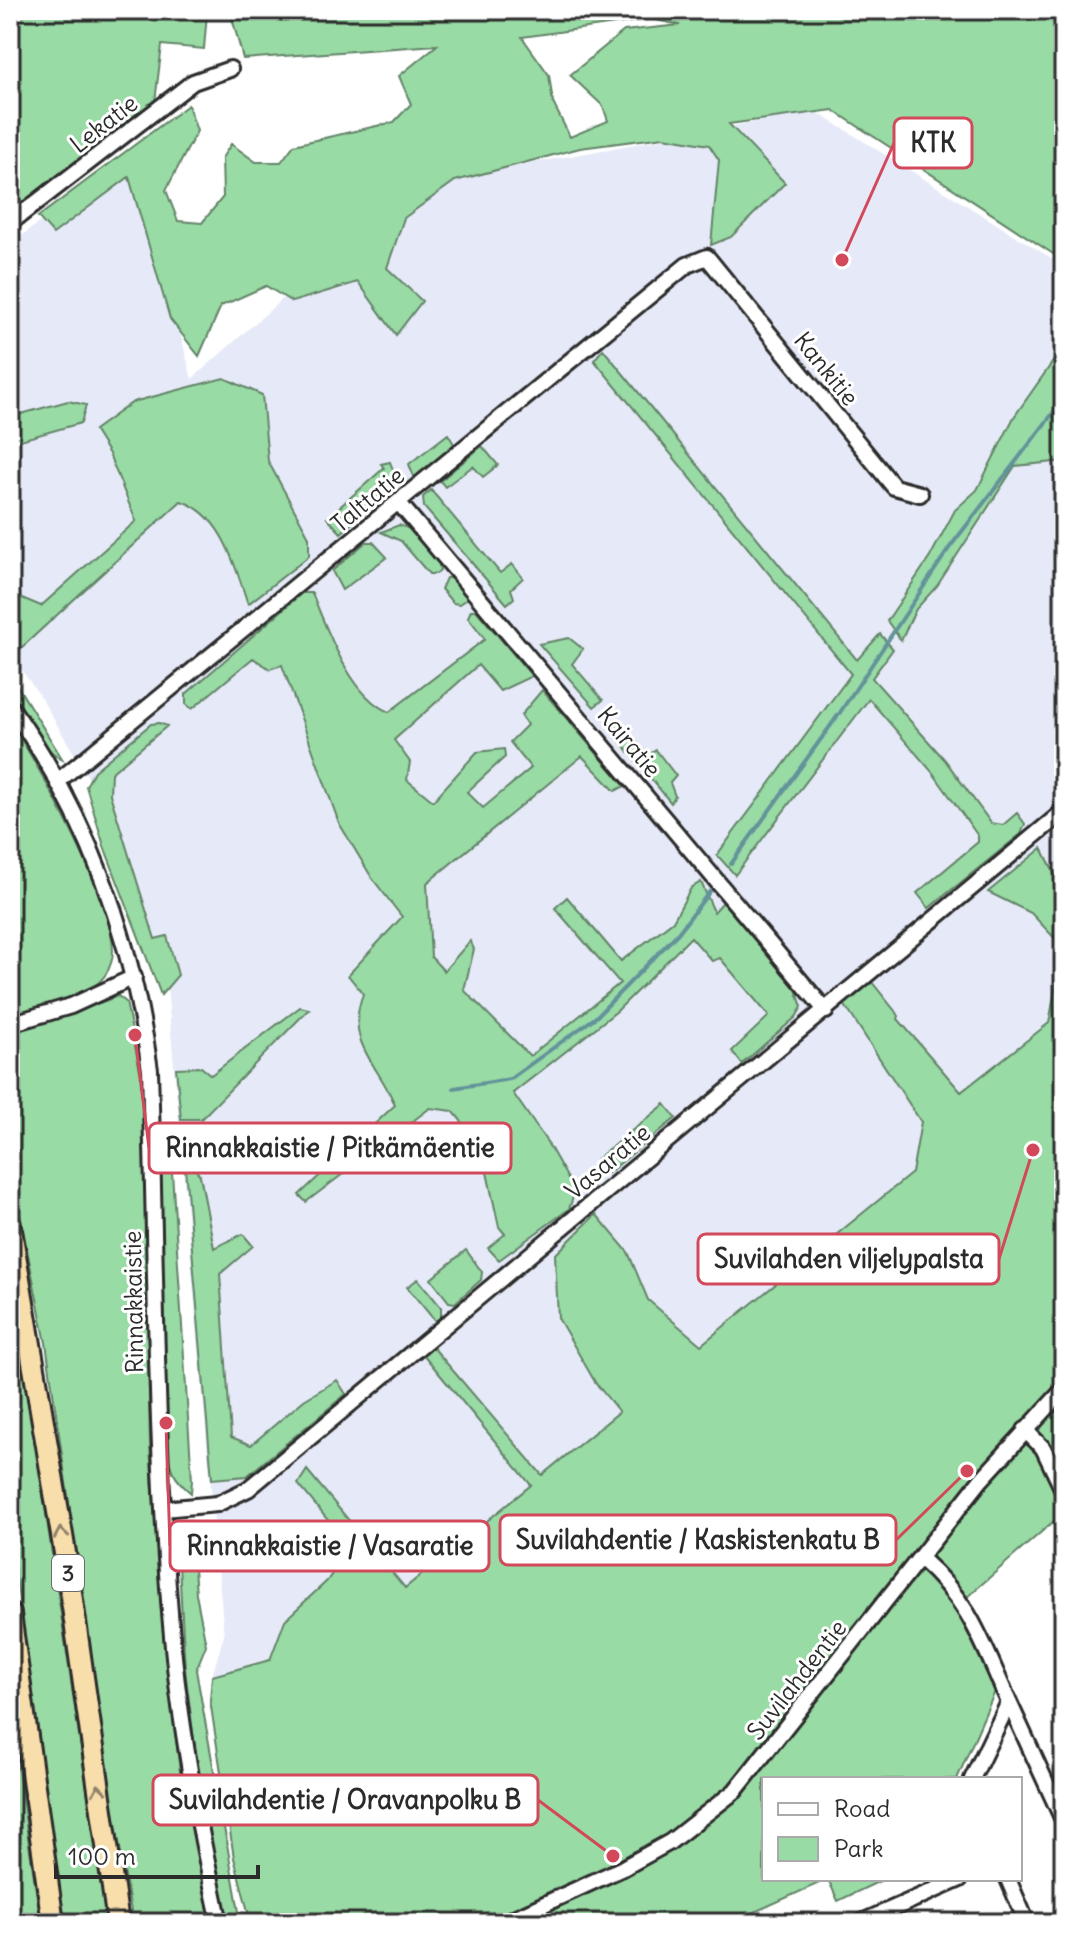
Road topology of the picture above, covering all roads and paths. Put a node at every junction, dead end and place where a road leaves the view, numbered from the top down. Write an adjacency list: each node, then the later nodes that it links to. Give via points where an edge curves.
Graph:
1 (230, 69): 2 (street, Lekatie, via 193,82)
2 (10, 223)
3 (707, 257): 4 (street, Kankitie, via 894,487); 5 (street, Talttatie, via 687,265)
4 (920, 494)
5 (399, 503): 7 (street, Talttatie); 10 (street, Kairatie)
6 (10, 706): 7 (street, Rinnakkaistie)
7 (58, 781): 9 (street, Rinnakkaistie, via 104,881)
8 (1064, 811): 10 (street, Vasaratie)
9 (134, 977): 11 (street, via 71,1006); 16 (street, Rinnakkaistie, via 150,1070)
10 (826, 1011): 16 (street, Vasaratie, via 248,1489 217,1504)
11 (10, 1024)
12 (10, 1225): 25 (highway, 3, one-way to 12, via 67,1565)
13 (1064, 1389): 14 (street, Suvilahdentie)
14 (1025, 1430): 15 (street, via 1043,1448); 17 (street, Suvilahdentie)
15 (1064, 1492)
16 (163, 1509): 26 (street, Rinnakkaistie, via 184,1734)
17 (921, 1559): 19 (street, via 966,1606); 27 (street, Suvilahdentie, via 760,1762 718,1806 623,1868)
18 (10, 1614): 24 (highway)
19 (1009, 1702): 20 (street); 21 (street)
20 (973, 1777)
21 (1064, 1822)
22 (955, 1881): 28 (street)
23 (1009, 1881): 29 (street)
24 (53, 1923)
25 (118, 1923)
26 (220, 1923)
27 (503, 1923)
28 (860, 1923)
29 (1027, 1923)

